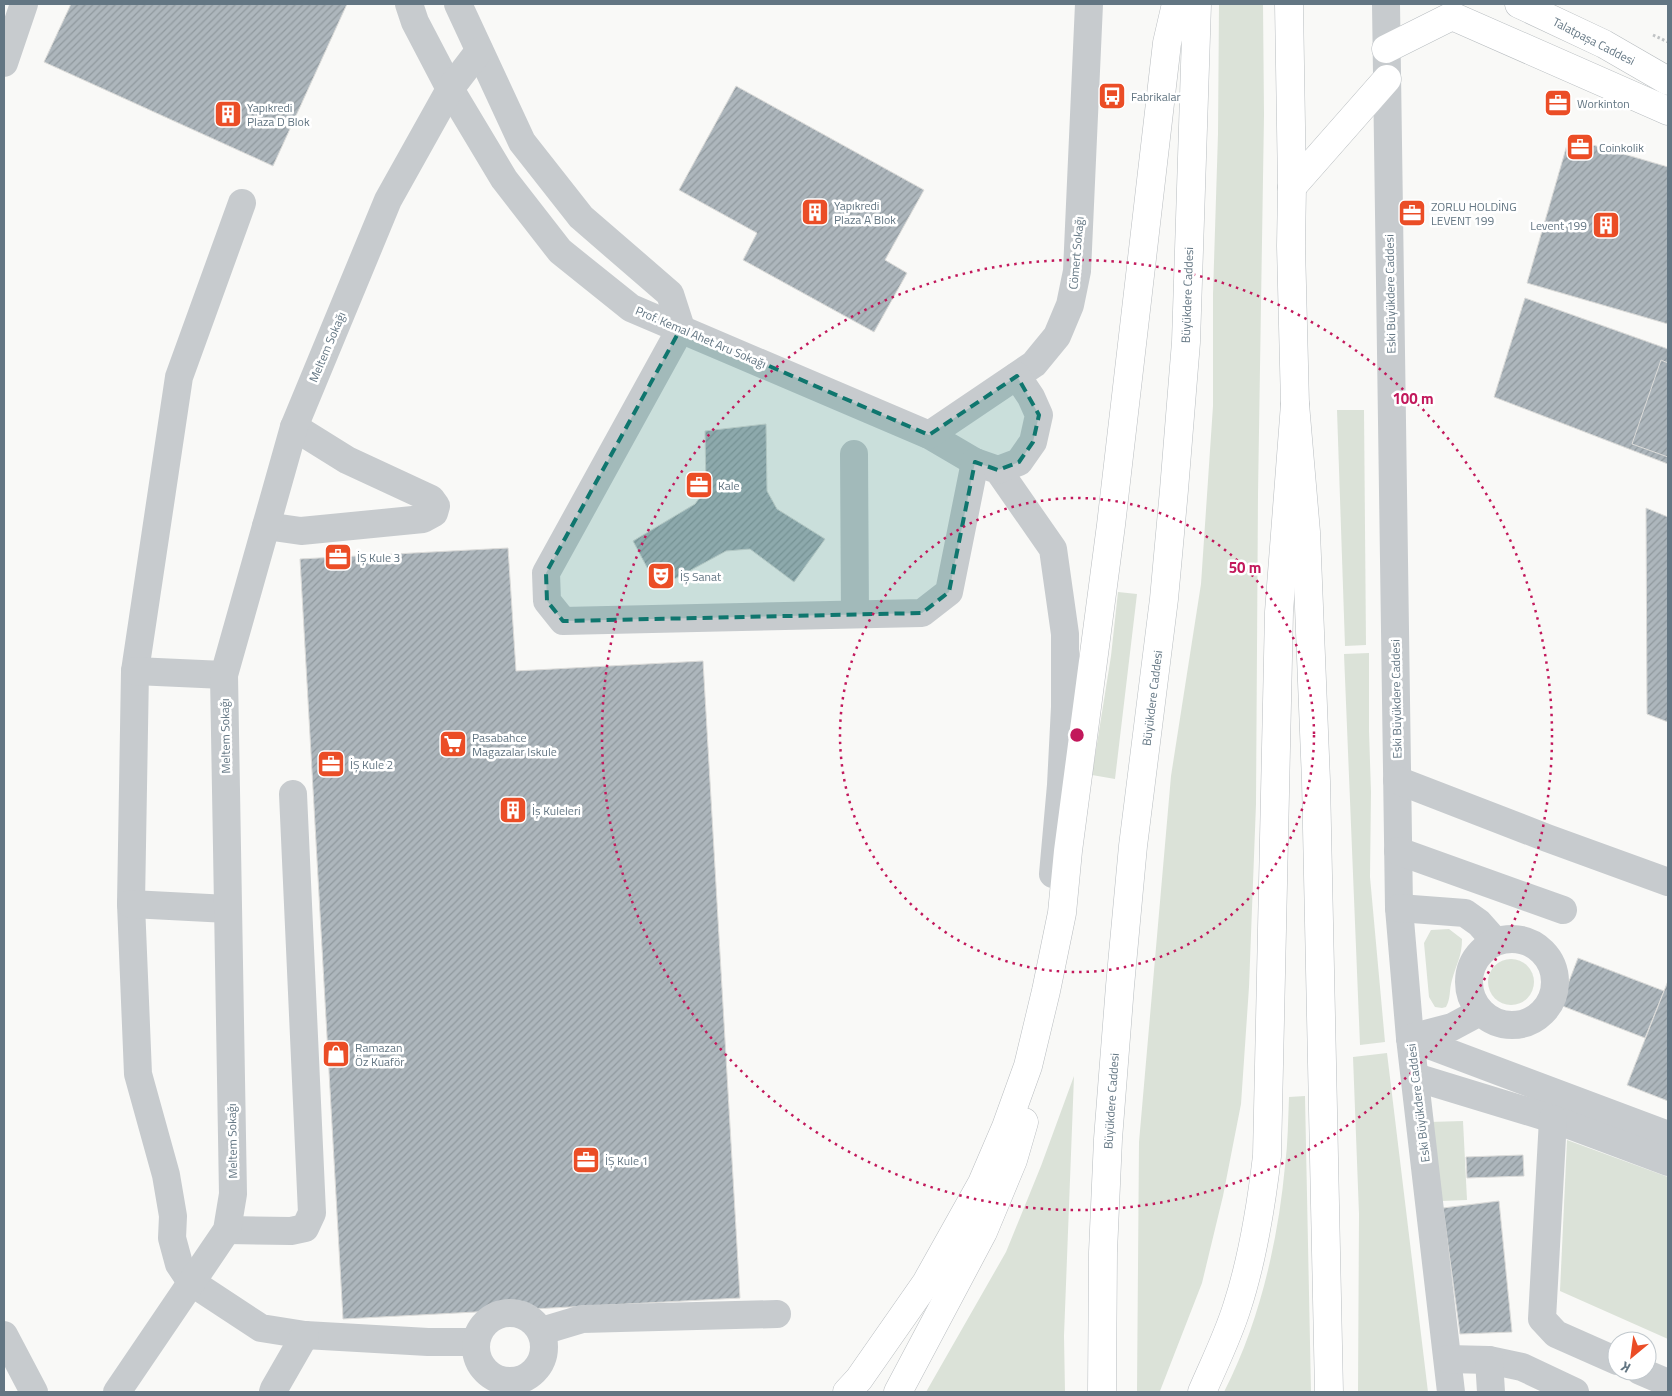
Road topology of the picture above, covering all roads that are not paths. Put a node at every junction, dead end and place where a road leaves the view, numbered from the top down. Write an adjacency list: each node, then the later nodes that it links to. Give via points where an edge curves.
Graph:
1 (24, 4): 13 (street)
2 (409, 4): 17 (street, Prof. Kemal Ahet Aru Sokağı)
3 (458, 4): 12 (street)
4 (1089, 4): 22 (street, Cömert Sokağı, via 1077,271 1070,306 1056,336 1034,364)
5 (1176, 4): 41 (main road, via 1167,43 1112,525 1062,913)
6 (1197, 4): 59 (main road, Büyükdere Caddesi, via 1186,342 1164,599 1133,846 1120,986 1106,1177)
7 (1289, 4): 19 (main road)
8 (1386, 4): 11 (street, Eski Büyükdere Caddesi)
9 (1519, 4): 10 (main road, Talatpaşa Caddesi)
10 (1604, 44): 14 (main road); 16 (main road, Talatpaşa Caddesi)
11 (1386, 49): 15 (street, Eski Büyükdere Caddesi); 18 (main road, via 1452,16)
12 (479, 51): 17 (street, Meltem Sokağı); 21 (street, via 522,142 581,217 670,294)
13 (4, 63)
14 (1668, 64)
15 (1387, 79): 19 (main road); 32 (street, Eski Büyükdere Caddesi)
16 (1668, 81)
17 (450, 89): 21 (street, Prof. Kemal Ahet Aru Sokağı, via 504,179 560,251 631,308); 24 (street, Meltem Sokağı, via 388,200)
18 (1668, 110)
19 (1292, 186): 23 (main road)
20 (242, 203): 30 (street, via 179,376)
21 (681, 328): 25 (street, Prof. Kemal Ahet Aru Sokağı); 29 (street, via 546,573 547,601 563,620)
22 (1017, 376): 25 (street, Cömert Sokağı); 27 (street, via 1039,415 1033,442 1019,462)
23 (1295, 404): 65 (main road, via 1279,612 1266,1156 1262,1200 1237,1307); 66 (main road, via 1306,532 1316,781)
24 (294, 427): 28 (street, Meltem Sokağı); 28 (street, via 347,460 431,499 436,506 434,513 423,518 301,531)
25 (929, 434): 27 (street, Prof. Kemal Ahet Aru Sokağı)
26 (854, 454): 29 (street)
27 (986, 466): 29 (street, via 949,592 922,613); 41 (street, via 1053,549 1064,634 1065,707 1047,930)
28 (266, 526): 31 (street, Meltem Sokağı)
29 (856, 614)
30 (135, 671): 31 (street); 36 (street)
31 (224, 675): 37 (street, Meltem Sokağı)
32 (1397, 780): 34 (street, Eski Büyükdere Caddesi); 35 (street)
33 (293, 794): 49 (street, via 312,1213 305,1228 291,1231)
34 (1398, 851): 38 (street, Eski Büyükdere Caddesi); 39 (street)
35 (1668, 882)
36 (131, 904): 37 (street); 50 (street, via 138,1074 166,1176 173,1216 172,1238 179,1264)
37 (228, 908): 49 (street, Meltem Sokağı, via 233,1194)
38 (1399, 908): 40 (street, via 1465,913); 43 (street, Eski Büyükdere Caddesi)
39 (1563, 910)
40 (1495, 941): 42 (street, via 1482,950 1468,976 1469,990); 42 (street, via 1509,938 1538,946 1554,971 1555,986 1545,1010 1523,1024 1497,1023)
41 (1046, 992): 44 (main road)
42 (1480, 1012): 43 (street, via 1452,1027)
43 (1410, 1038): 45 (street, Eski Büyükdere Caddesi); 47 (street)
44 (1028, 1066): 63 (main road, via 982,1183 952,1239 926,1283); 64 (main road, via 1025,1120 1013,1160 983,1232)
45 (1415, 1078): 46 (street); 57 (street, Eski Büyükdere Caddesi)
46 (1553, 1119): 48 (street); 56 (street, via 1542,1319 1556,1334)
47 (1668, 1135)
48 (1668, 1162)
49 (227, 1230): 50 (street, Meltem Sokağı)
50 (191, 1282): 54 (street, via 261,1328); 61 (street, Meltem Sokağı)
51 (777, 1314): 52 (street, via 582,1319)
52 (542, 1331): 55 (street, via 523,1314 498,1314 479,1331); 55 (street, via 544,1354 540,1365 523,1379 511,1382 500,1380 481,1366 476,1355)
53 (4, 1335): 60 (street)
54 (305, 1335): 55 (street); 62 (street)
55 (476, 1342)
56 (1607, 1357)
57 (1448, 1359): 58 (street); 67 (street, Eski Büyükdere Caddesi)
58 (1489, 1360): 68 (street); 69 (street, via 1522,1367)
59 (1101, 1382)
60 (34, 1392)
61 (117, 1392)
62 (273, 1392)
63 (847, 1392)
64 (898, 1392)
65 (1202, 1392)
66 (1329, 1392)
67 (1451, 1392)
68 (1491, 1392)
69 (1575, 1392)

